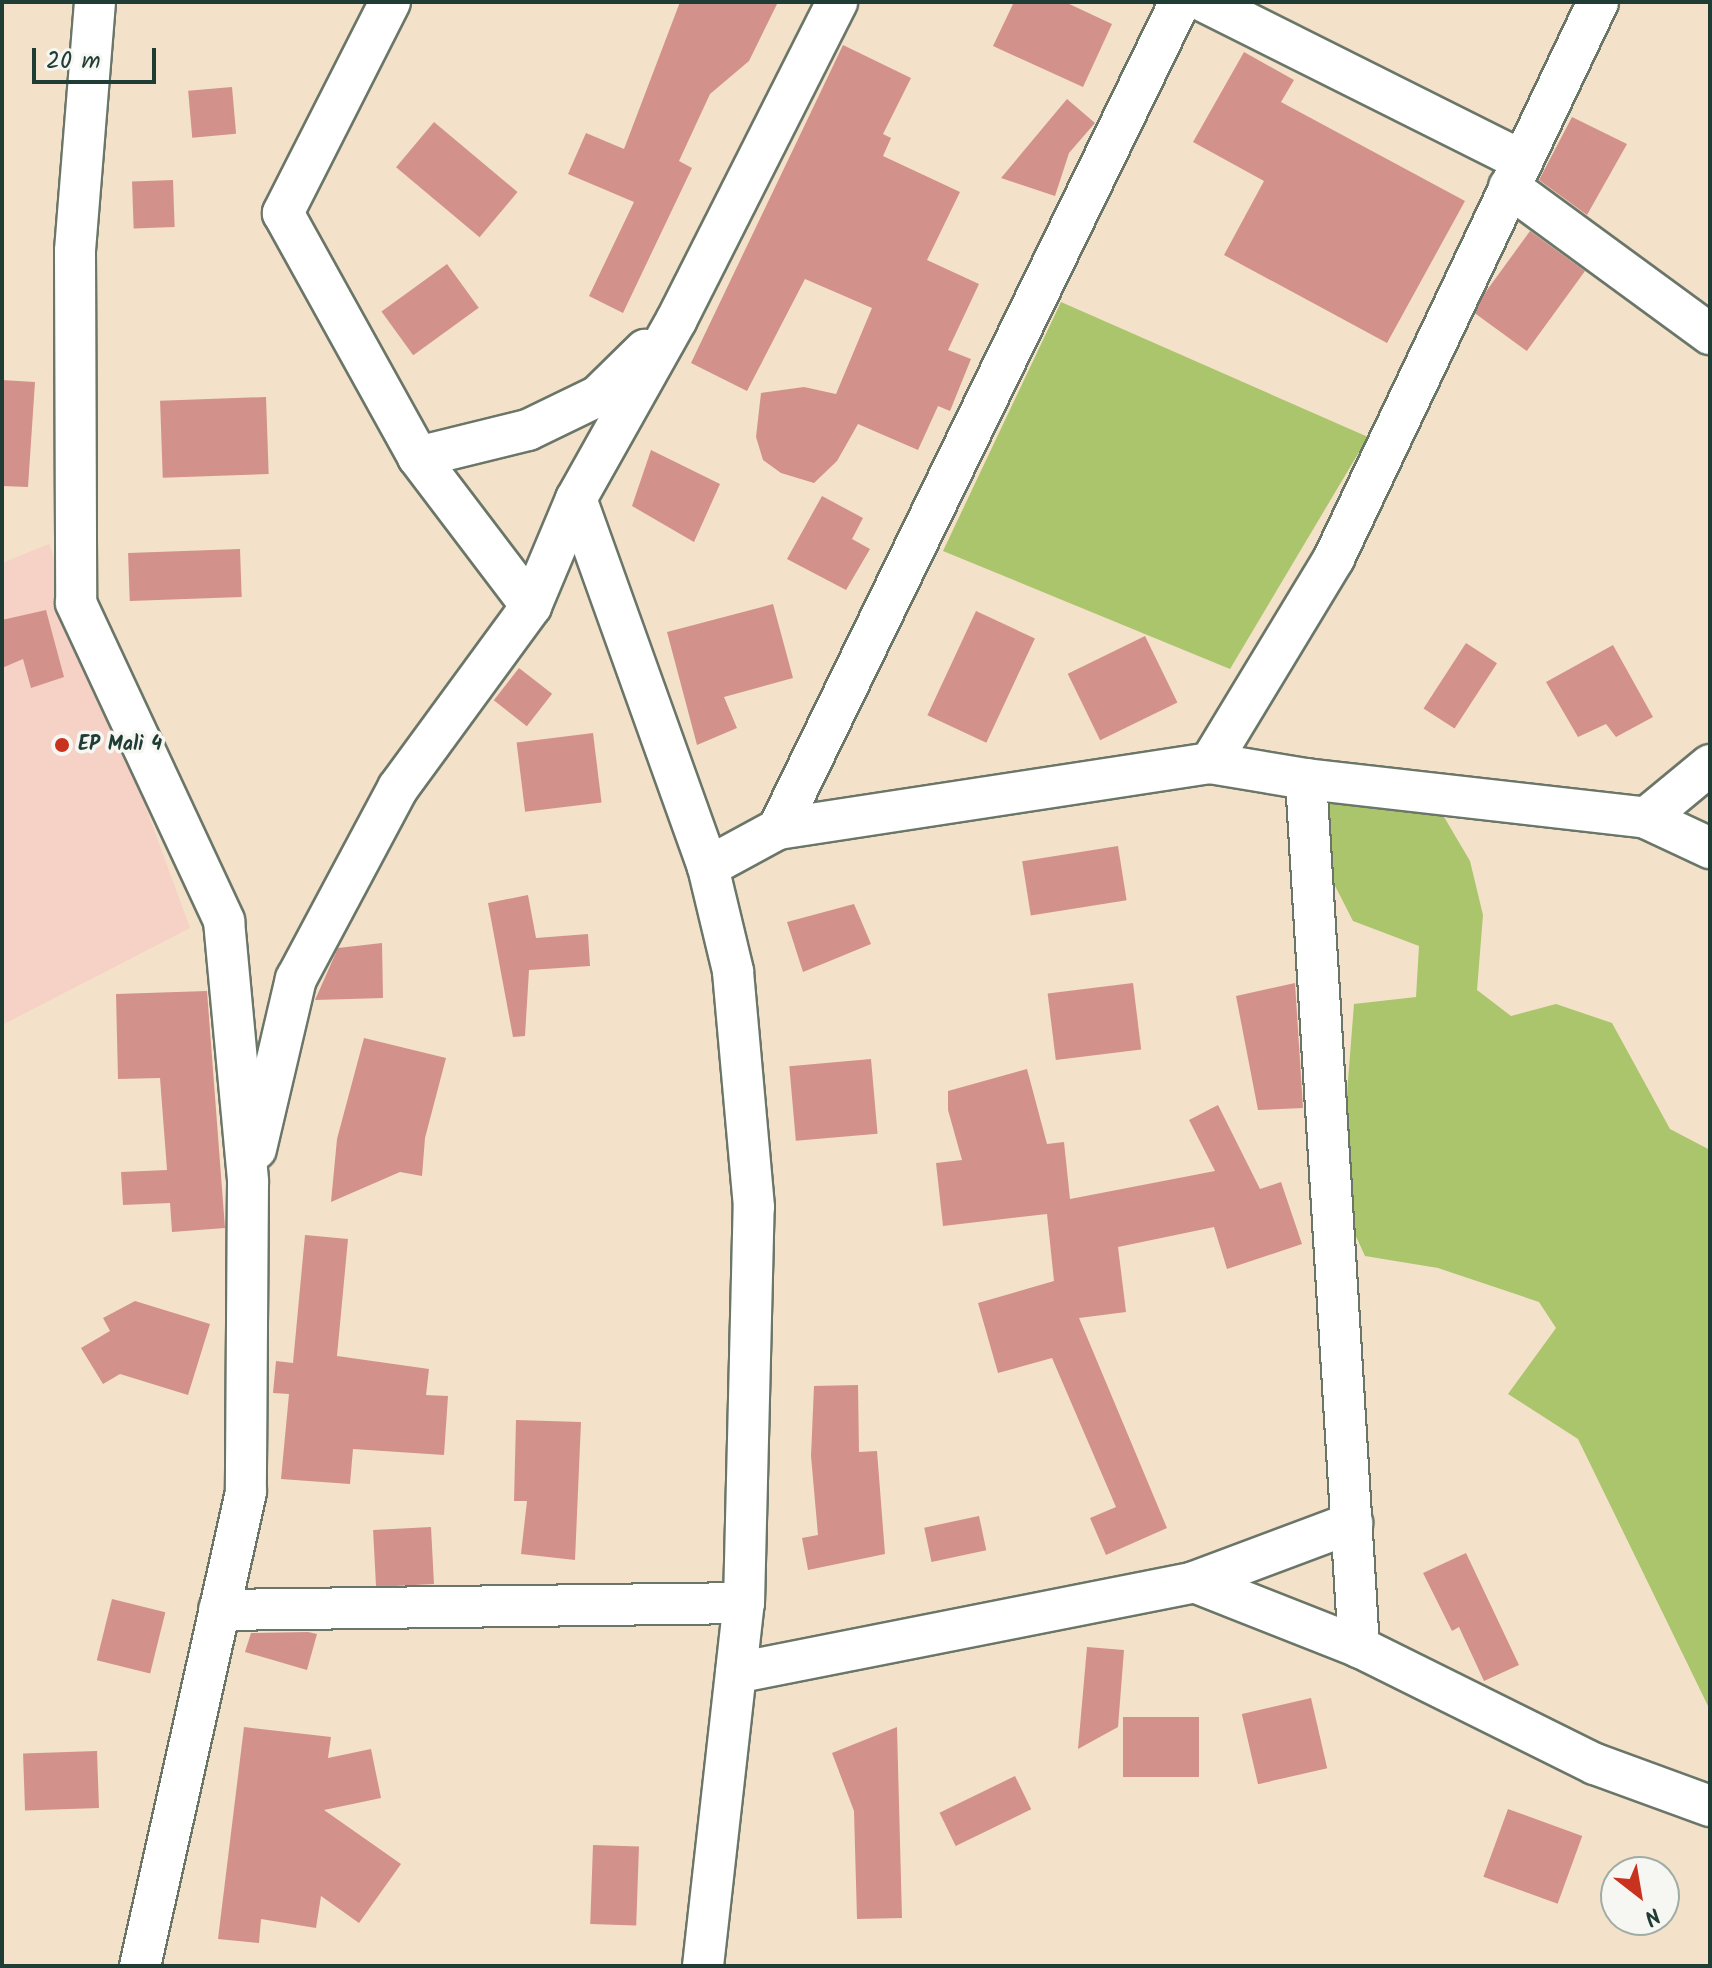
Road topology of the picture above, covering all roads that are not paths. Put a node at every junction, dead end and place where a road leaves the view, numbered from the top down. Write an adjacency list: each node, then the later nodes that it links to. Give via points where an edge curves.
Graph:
1 (95, 2): 20 (street, via 75,251 76,603 224,921)
2 (390, 2): 10 (street, via 283,213)
3 (837, 2): 8 (street)
4 (1180, 2): 17 (street)
5 (1205, 2): 7 (street)
6 (1598, 2): 7 (street)
7 (1515, 174): 9 (street); 13 (street, via 1334,558)
8 (677, 319): 10 (street, via 598,396 528,430); 11 (street)
9 (1710, 334)
10 (418, 457): 12 (street)
11 (576, 499): 12 (street); 19 (street)
12 (531, 606): 20 (street, via 398,788 296,979)
13 (1210, 763): 15 (street); 17 (street)
14 (1710, 765): 16 (street)
15 (1306, 779): 16 (street); 21 (street)
16 (1646, 818): 18 (street)
17 (778, 829): 19 (street)
18 (1710, 848)
19 (708, 867): 23 (street, via 733,971 754,1207)
20 (248, 1182): 24 (street, via 246,1492)
21 (1352, 1523): 22 (street); 25 (street)
22 (1194, 1582): 25 (street); 26 (street)
23 (744, 1603): 24 (street); 26 (street)
24 (219, 1610): 28 (street)
25 (1359, 1647): 27 (street, via 1595,1764)
26 (736, 1673): 29 (street)
27 (1710, 1806)
28 (140, 1966)
29 (703, 1966)

